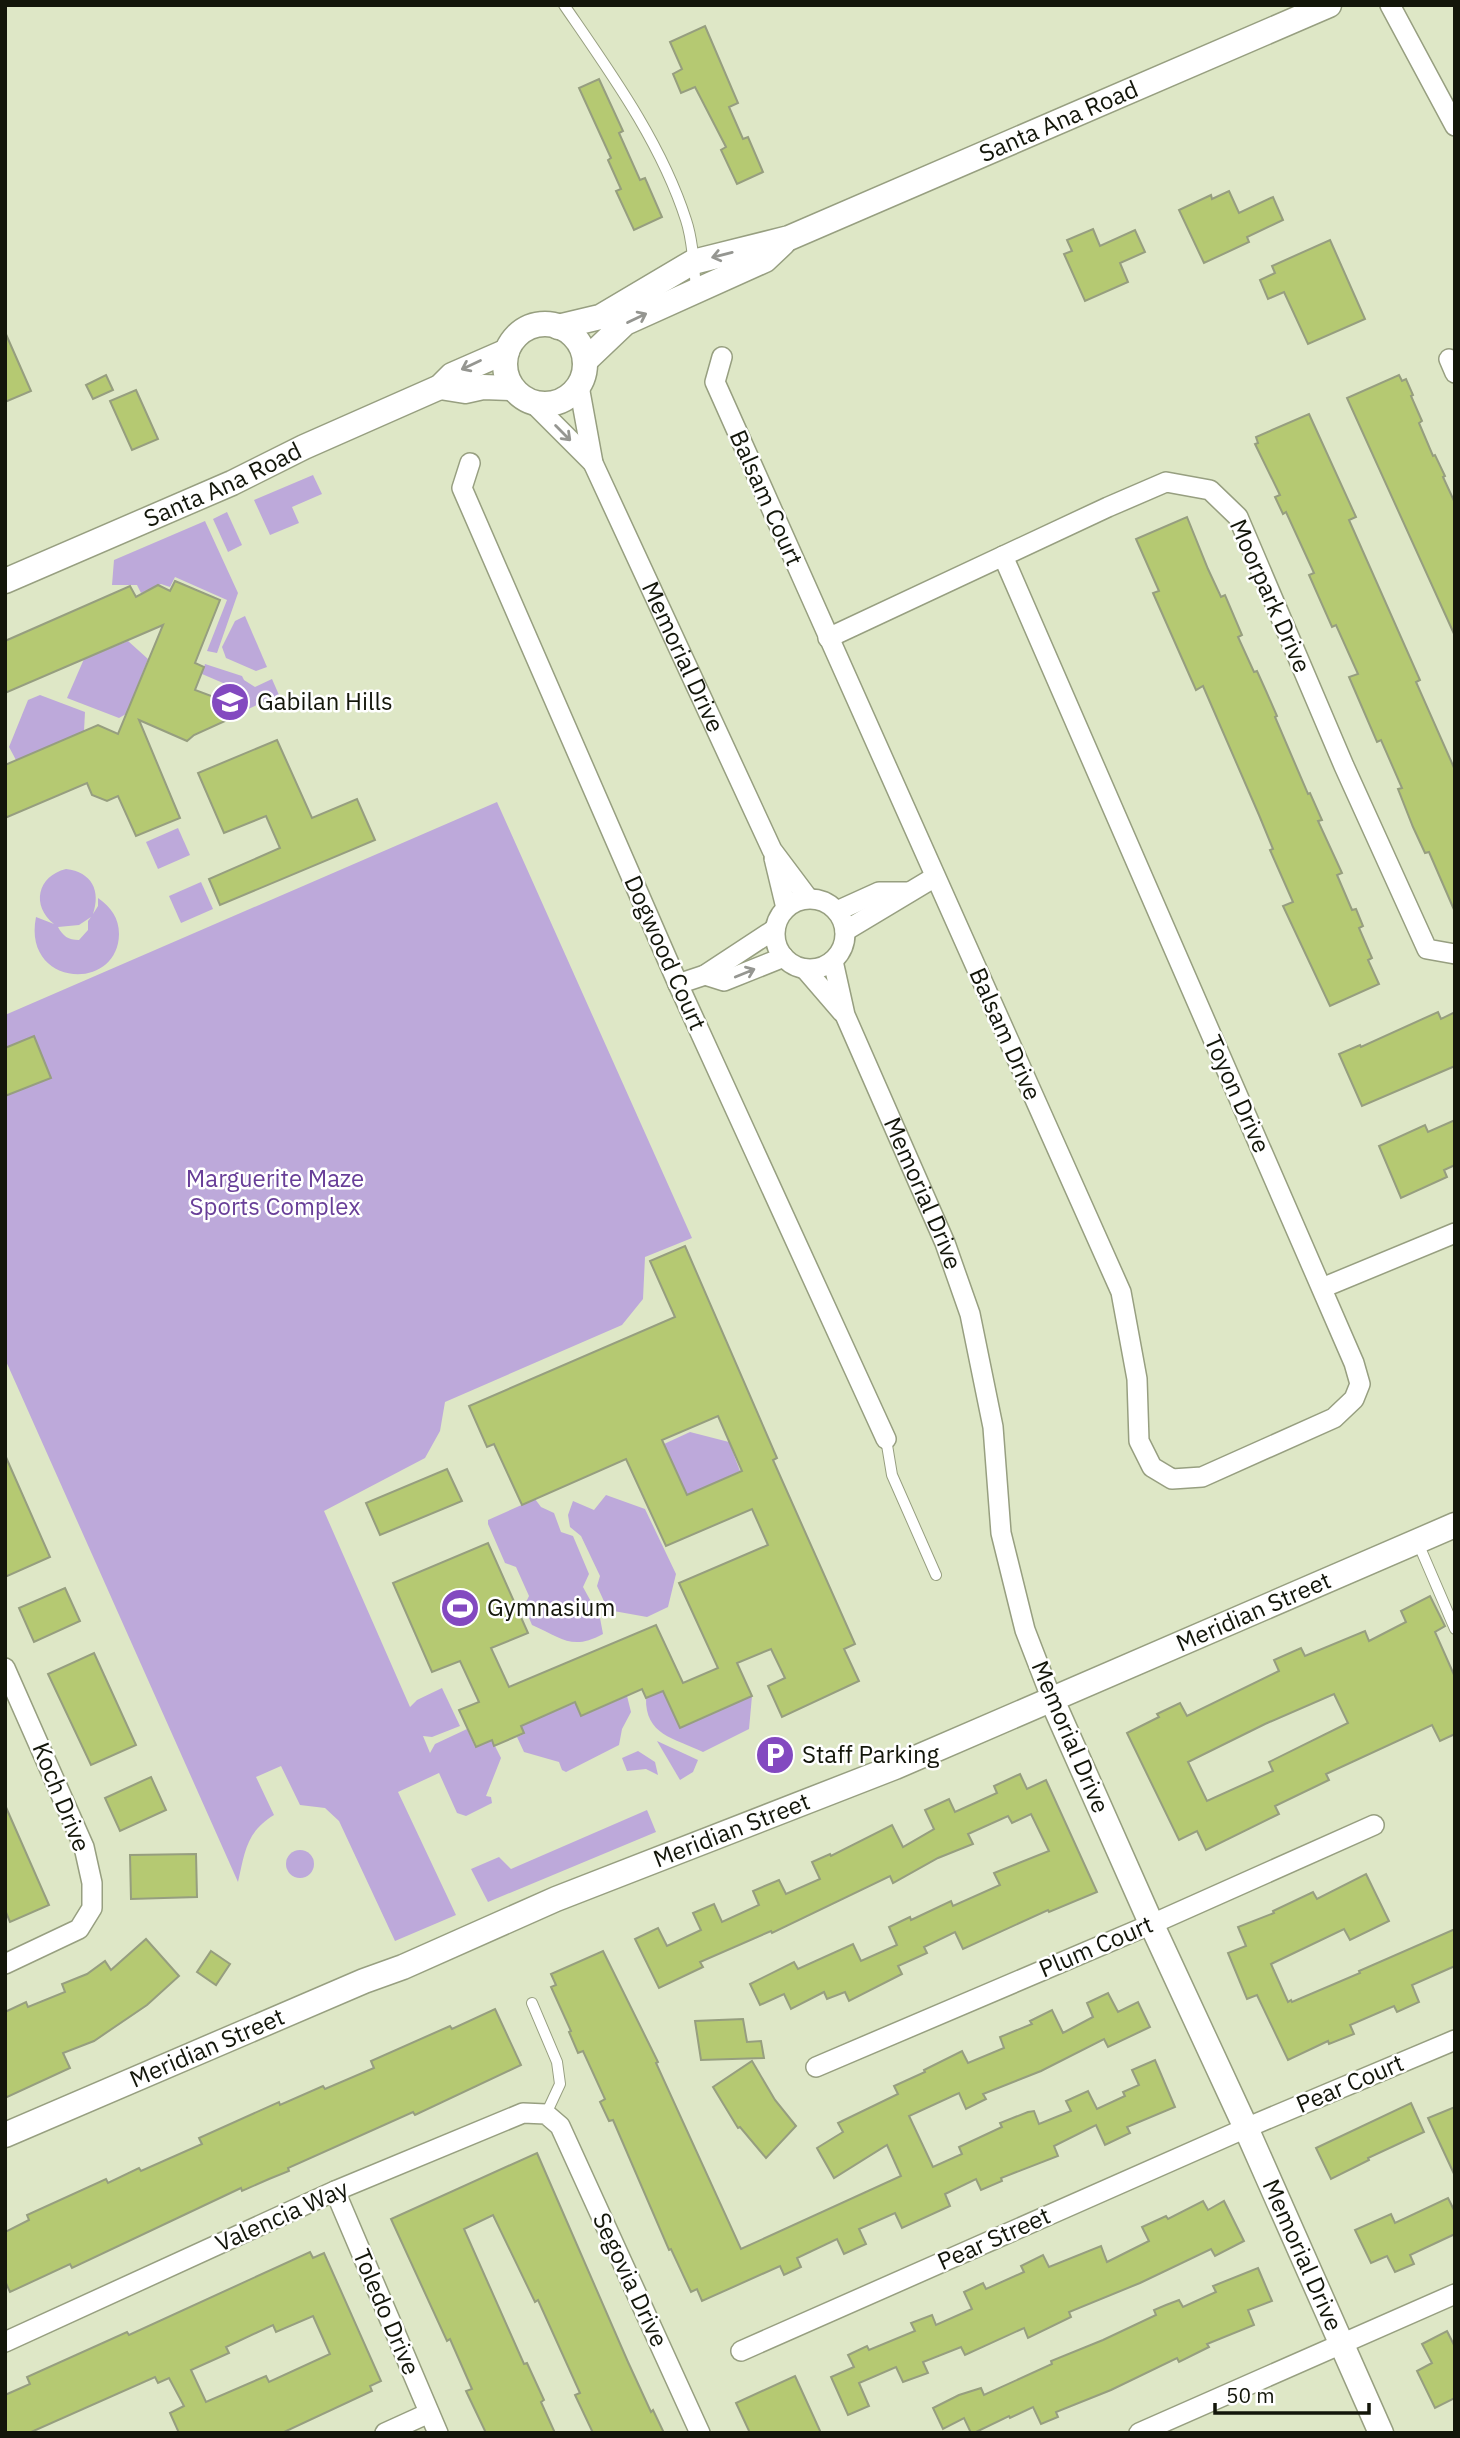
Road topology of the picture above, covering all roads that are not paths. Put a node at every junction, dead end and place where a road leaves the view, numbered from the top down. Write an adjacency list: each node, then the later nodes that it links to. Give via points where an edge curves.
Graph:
1 (564, 5): 6 (lane, via 649,136 687,222)
2 (1329, 5): 5 (street, Santa Ana Road)
3 (1390, 5): 4 (street)
4 (1455, 126)
5 (789, 238): 6 (street, Santa Ana Road, one-way to 6); 7 (street, Santa Ana Road, via 765,260)
6 (693, 262): 7 (lane); 8 (street, Santa Ana Road, via 600,317)
7 (696, 291): 11 (street, Santa Ana Road, one-way to 7, via 625,323)
8 (558, 327): 9 (street, Santa Ana Road, via 538,325 524,330); 11 (street, via 575,338)
9 (507, 351): 13 (street, Santa Ana Road, one-way to 13, via 452,375); 14 (street, via 506,376)
10 (722, 357): 20 (street, Balsam Court, via 715,382)
11 (584, 361): 12 (street)
12 (579, 386): 15 (street, via 558,402); 17 (street)
13 (440, 387): 14 (street, Santa Ana Road, via 465,391); 19 (street, Santa Ana Road)
14 (512, 388): 15 (street)
15 (533, 403): 17 (street, one-way to 17)
16 (470, 463): 34 (street, Dogwood Court, via 461,488)
17 (593, 463): 21 (street, Memorial Drive)
18 (1003, 556): 20 (street, Moorpark Drive); 29 (street, Moorpark Drive, via 1166,482 1210,490 1238,517 1427,949); 37 (street, Toyon Drive)
19 (5, 580)
20 (828, 638): 22 (street, Balsam Drive)
21 (772, 850): 24 (street); 25 (street)
22 (935, 877): 23 (street); 39 (street, Balsam Drive, via 1121,1292 1137,1379)
23 (910, 892): 26 (street, via 878,892); 28 (street)
24 (808, 898): 25 (street); 26 (street, via 829,903)
25 (786, 908): 27 (street)
26 (837, 911): 28 (street)
27 (775, 929): 30 (street); 33 (street)
28 (845, 931): 31 (street, via 845,942)
29 (1455, 954)
30 (784, 957): 32 (street); 33 (street, one-way to 30, via 724,981)
31 (833, 961): 32 (street); 35 (street)
32 (805, 969): 35 (street)
33 (705, 975): 34 (street)
34 (678, 984): 38 (street, Dogwood Court)
35 (845, 1015): 45 (street, Memorial Drive, via 945,1243 970,1314 993,1427 1001,1533 1025,1630)
36 (1455, 1233): 37 (street)
37 (1321, 1288): 39 (street, Toyon Drive, via 1360,1384 1354,1399 1334,1418 1202,1477 1172,1479 1152,1467)
38 (886, 1439): 42 (lane, via 891,1475)
39 (1139, 1441)
40 (1455, 1525): 41 (street, Meridian Street)
41 (1417, 1540): 43 (lane); 45 (street, Meridian Street)
42 (936, 1575)
43 (1455, 1629)
44 (8, 1680): 48 (street, Koch Drive, via 84,1847 92,1908 79,1929)
45 (1052, 1700): 47 (street, Memorial Drive); 54 (street, Meridian Street, via 895,1767 556,1899)
46 (1374, 1825): 47 (street, Plum Court)
47 (1151, 1923): 51 (street, Plum Court); 53 (street, Memorial Drive)
48 (5, 1964)
49 (532, 2003): 52 (lane, via 557,2062 560,2084)
50 (1455, 2040): 53 (street, Pear Court)
51 (816, 2067)
52 (553, 2120): 55 (street, Valencia Way, via 523,2113); 63 (street, Segovia Drive)
53 (1246, 2128): 58 (street, Memorial Drive); 59 (street, Pear Street)
54 (5, 2135)
55 (335, 2191): 57 (street, Valencia Way); 60 (street, Toledo Drive)
56 (1455, 2294): 58 (street)
57 (5, 2342)
58 (1341, 2346): 64 (street); 65 (street, Memorial Drive)
59 (741, 2351)
60 (429, 2413): 61 (street); 62 (street, Toledo Drive)
61 (385, 2433)
62 (438, 2433)
63 (700, 2433)
64 (1139, 2433)
65 (1381, 2433)

